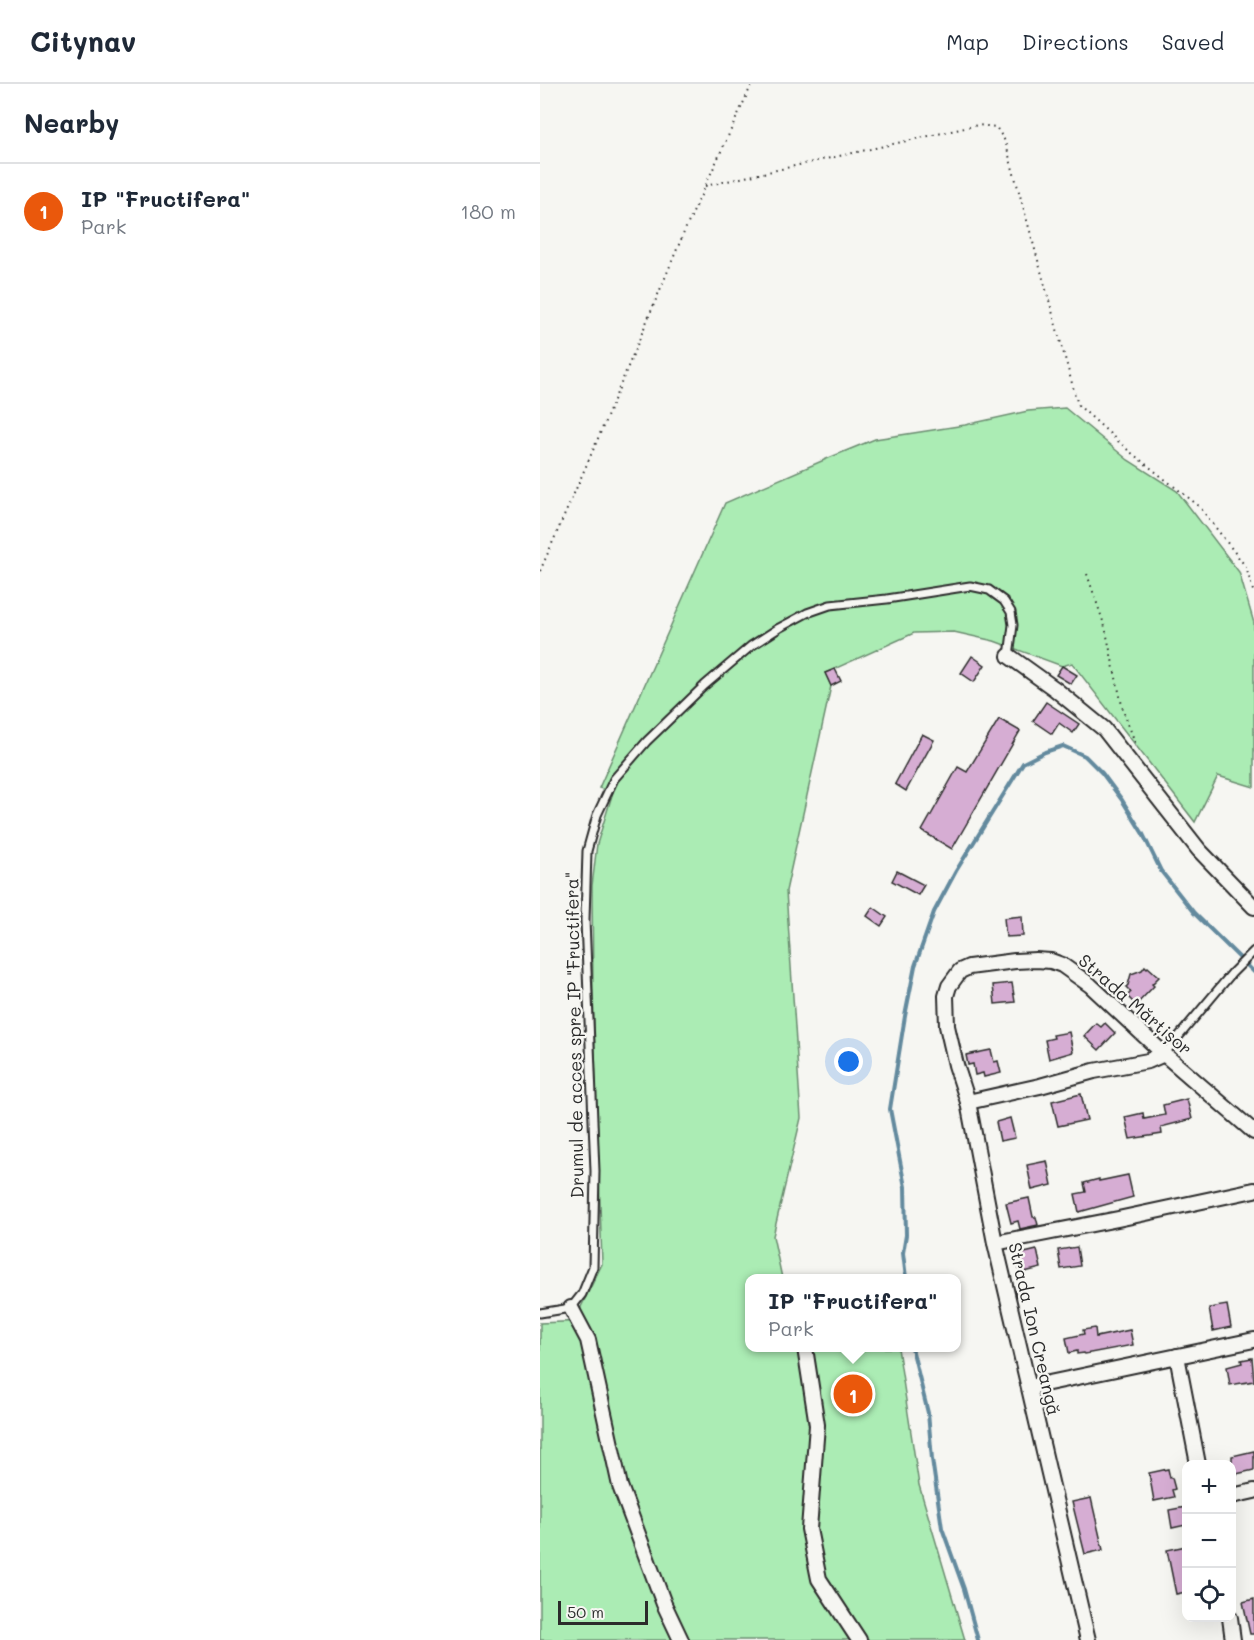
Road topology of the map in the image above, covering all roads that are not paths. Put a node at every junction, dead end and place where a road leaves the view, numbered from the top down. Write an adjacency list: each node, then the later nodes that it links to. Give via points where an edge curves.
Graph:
1 (1009, 656): 2 (street, via 1104,729 1199,850); 10 (lane, Drumul de acces spre IP "Fructifera", via 1014,625 1011,612 989,590 970,586 830,605 778,628 752,646 705,685 614,779 597,815 587,851 585,920 595,1171 593,1267 582,1294)
2 (1254, 907)
3 (1253, 951): 5 (lane)
4 (947, 1026): 5 (street, Strada Mărțișor, via 946,996 960,971 1015,961 1051,961 1070,969 1090,985); 6 (street, Strada Ion Creangă)
5 (1164, 1054): 6 (street, via 1148,1062); 7 (street, Strada Mărțișor)
6 (968, 1102): 9 (street, Strada Ion Creangă)
7 (1254, 1132)
8 (1254, 1190): 9 (street)
9 (995, 1243): 15 (street, Strada Ion Creangă)
10 (571, 1308): 11 (lane); 20 (street, via 588,1340 620,1486)
11 (540, 1312)
12 (1254, 1340): 14 (street)
13 (807, 1352): 21 (street, via 817,1425 809,1529 819,1578)
14 (1177, 1356): 15 (street); 16 (street)
15 (1030, 1387): 22 (street, Strada Ion Creangă)
16 (1197, 1460)
17 (1254, 1491): 18 (street)
18 (1236, 1495)
19 (1231, 1622): 23 (street)
20 (681, 1640)
21 (860, 1640)
22 (1088, 1640)
23 (1233, 1640)

